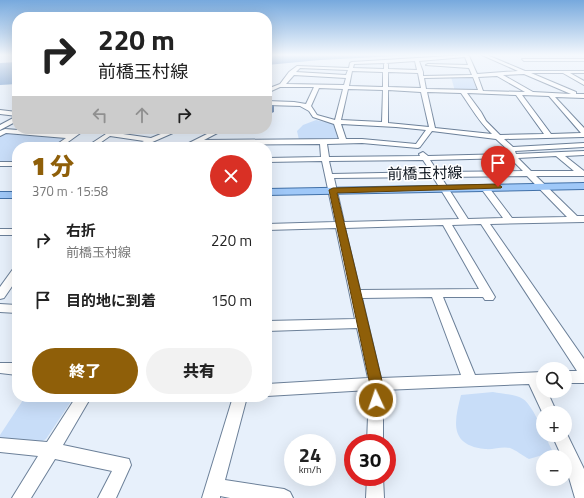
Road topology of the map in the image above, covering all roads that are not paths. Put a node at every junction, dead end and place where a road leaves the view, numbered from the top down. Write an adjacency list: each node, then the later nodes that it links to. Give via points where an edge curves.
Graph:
1 (288, 78): 9 (street)
2 (348, 78): 11 (street)
3 (386, 78): 13 (street)
4 (422, 78): 14 (street)
5 (476, 78): 16 (street)
6 (505, 78): 18 (street)
7 (539, 78): 20 (street)
8 (272, 85): 9 (street)
9 (281, 86): 10 (street); 12 (street)
10 (317, 86): 11 (street); 22 (street, via 310,105)
11 (346, 87): 13 (street); 26 (street)
12 (272, 89)
13 (386, 89): 14 (street); 27 (street)
14 (425, 90): 15 (street); 28 (street)
15 (463, 92): 16 (street); 40 (street, via 483,122)
16 (481, 92): 17 (street)
17 (518, 94): 18 (street); 39 (street)
18 (532, 94): 19 (street)
19 (551, 95): 20 (street); 31 (street)
20 (582, 97)
21 (272, 103): 22 (street)
22 (307, 106): 26 (street, via 319,119)
23 (0, 112): 24 (street)
24 (12, 114)
25 (12, 119): 29 (street)
26 (337, 123): 27 (street); 48 (street)
27 (385, 124): 28 (street)
28 (432, 129): 40 (street); 51 (street)
29 (1, 131): 30 (street)
30 (12, 132)
31 (584, 133): 39 (street)
32 (44, 134): 38 (street)
33 (75, 134): 38 (street)
34 (109, 134): 44 (street)
35 (109, 134): 41 (street)
36 (167, 134): 41 (street)
37 (212, 134): 42 (street)
38 (72, 136): 43 (street)
39 (549, 136): 40 (street)
40 (500, 137): 52 (street)
41 (152, 140): 45 (street)
42 (197, 141): 46 (street)
43 (63, 142)
44 (97, 142)
45 (147, 142)
46 (202, 142)
47 (323, 142): 48 (street); 49 (street); 56 (street)
48 (343, 142): 51 (street)
49 (272, 144)
50 (584, 145): 52 (street)
51 (418, 146): 55 (street)
52 (512, 152): 54 (street); 55 (street); 60 (street)
53 (584, 153): 54 (street)
54 (558, 154): 61 (street)
55 (425, 157): 56 (street); 62 (street)
56 (325, 158): 57 (street); 63 (street)
57 (272, 160)
58 (0, 164): 59 (street)
59 (12, 164)
60 (528, 173): 61 (street); 62 (street); 64 (street)
61 (583, 174)
62 (436, 175): 63 (street); 67 (street)
63 (330, 176): 68 (street)
64 (541, 186): 65 (main road, 前橋玉村線); 66 (main road, 前橋玉村線); 72 (street)
65 (584, 186)
66 (484, 187): 67 (main road, 前橋玉村線); 75 (street)
67 (444, 188): 68 (main road, 前橋玉村線); 77 (street)
68 (333, 190): 69 (main road, 前橋玉村線); 78 (street)
69 (272, 192)
70 (0, 195): 71 (main road)
71 (12, 195)
72 (574, 219): 73 (street); 75 (street)
73 (584, 219)
74 (483, 221): 75 (street); 77 (street); 92 (street)
75 (510, 221)
76 (446, 222): 77 (street); 78 (street); 84 (street, via 488,295)
77 (464, 222)
78 (340, 225): 79 (street); 83 (street)
79 (272, 227)
80 (0, 232): 81 (street)
81 (12, 232)
82 (12, 279): 85 (street)
83 (355, 294): 84 (street); 88 (street)
84 (436, 294): 96 (street)
85 (0, 295)
86 (0, 308): 87 (street)
87 (12, 309)
88 (361, 323): 89 (street); 97 (street)
89 (272, 326)
90 (0, 368): 91 (street)
91 (12, 369)
92 (584, 370)
93 (584, 376): 94 (street)
94 (572, 377)
95 (536, 379): 96 (street)
96 (470, 381): 97 (street)
97 (376, 385): 98 (street); 101 (street)
98 (272, 390)
99 (81, 402): 104 (street)
100 (239, 402): 107 (street)
101 (376, 434)
102 (564, 442): 105 (street)
103 (0, 445): 104 (street)
104 (50, 450): 108 (street); 109 (street, via 123,465)
105 (580, 470): 112 (street)
106 (375, 486): 111 (street)
107 (213, 493): 110 (street)
108 (21, 498)
109 (107, 498)
110 (284, 498)
111 (375, 498)
112 (584, 498)

